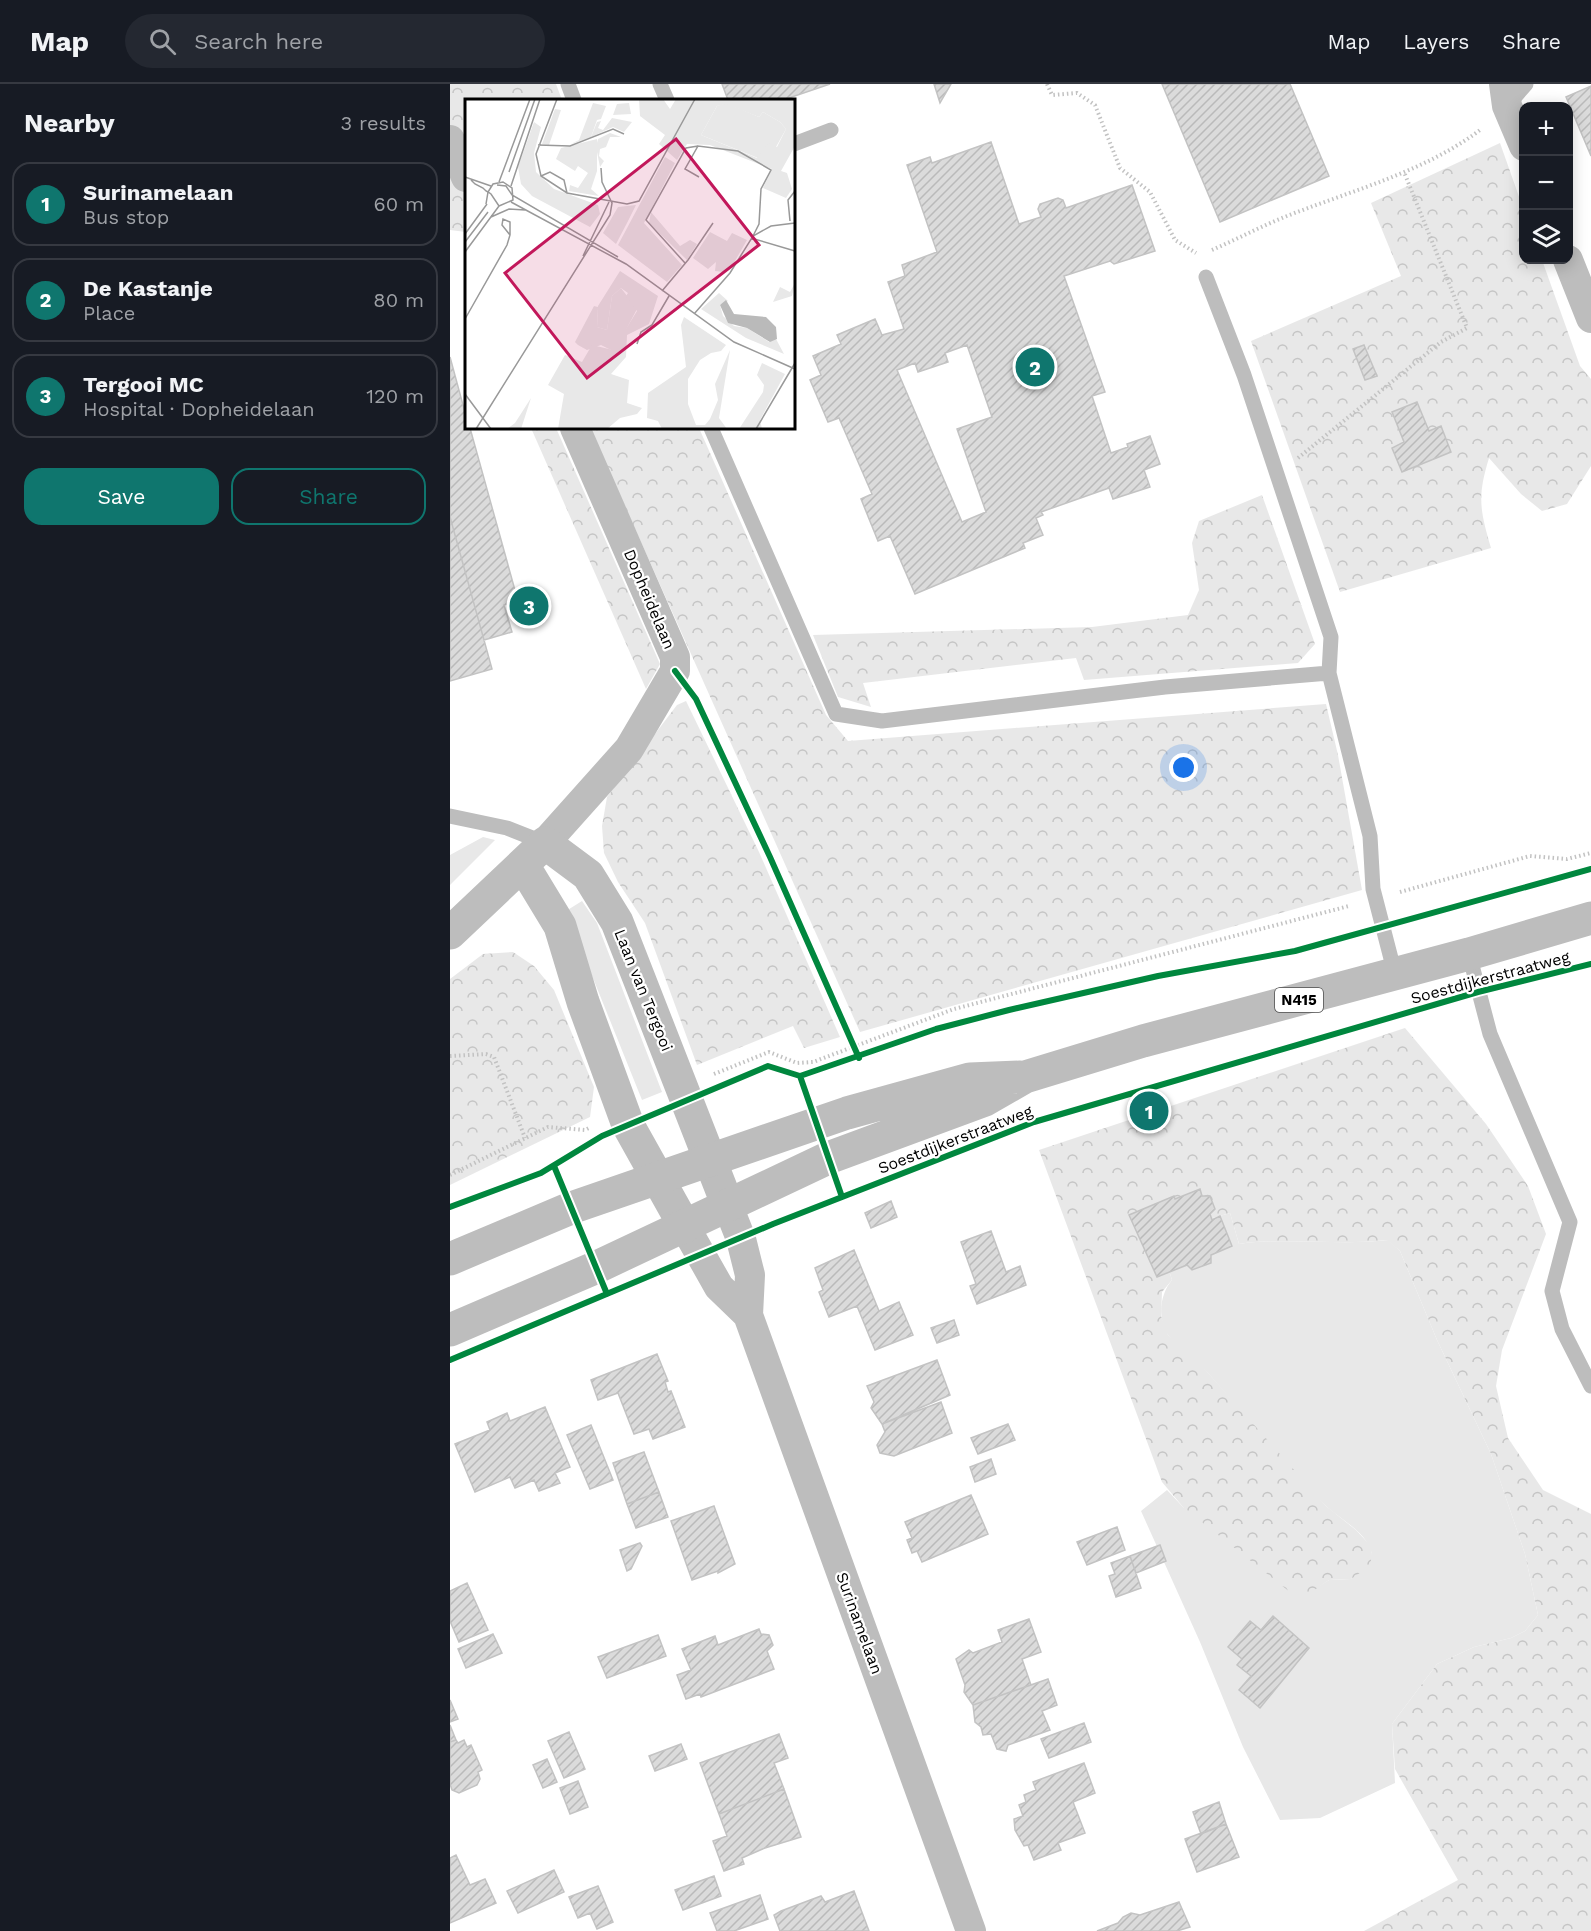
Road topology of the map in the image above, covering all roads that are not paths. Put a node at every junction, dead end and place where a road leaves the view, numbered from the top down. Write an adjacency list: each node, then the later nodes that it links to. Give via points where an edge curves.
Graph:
1 (568, 84): 4 (lane)
2 (660, 84): 5 (lane)
3 (1513, 91): 6 (street)
4 (574, 99)
5 (667, 99)
6 (1519, 121)
7 (831, 130): 9 (lane)
8 (450, 140): 10 (street)
9 (795, 144)
10 (465, 175)
11 (1570, 264): 13 (street)
12 (1206, 277): 16 (lane, via 1244,375 1331,637)
13 (1591, 318)
14 (575, 429): 18 (street, Dopheidelaan, via 675,657 675,671 629,749)
15 (711, 429): 16 (lane, via 836,714 882,721 1165,687)
16 (1329, 673): 22 (lane, via 1370,836 1373,889)
17 (450, 816): 18 (lane, Laan van Tergooi, via 507,828)
18 (534, 854): 20 (main road); 24 (main road, Laan van Tergooi, via 588,875 617,922); 25 (main road, via 623,1113)
19 (1591, 918): 21 (main road, Soestdijkerstraatweg / N415)
20 (450, 933)
21 (1469, 954): 22 (main road, Soestdijkerstraatweg / N415); 31 (lane, via 1490,1034 1570,1222 1552,1291 1562,1329)
22 (1395, 974): 23 (main road, Soestdijkerstraatweg / N415)
23 (1025, 1077): 24 (main road, Soestdijkerstraatweg, via 970,1079 847,1113); 26 (main road, Soestdijkerstraatweg, via 986,1100 828,1158)
24 (710, 1160): 25 (main road, Soestdijkerstraatweg); 26 (main road, Laan van Tergooi)
25 (658, 1178): 27 (main road); 28 (main road, Soestdijkerstraatweg, via 572,1208)
26 (728, 1206): 27 (main road, Soestdijkerstraatweg); 29 (street, Surinamelaan, via 750,1275)
27 (685, 1227): 29 (street, Surinamelaan, via 719,1287); 30 (main road, Soestdijkerstraatweg)
28 (450, 1259)
29 (748, 1315): 32 (street, Surinamelaan)
30 (450, 1330)
31 (1591, 1386)
32 (971, 1931)

